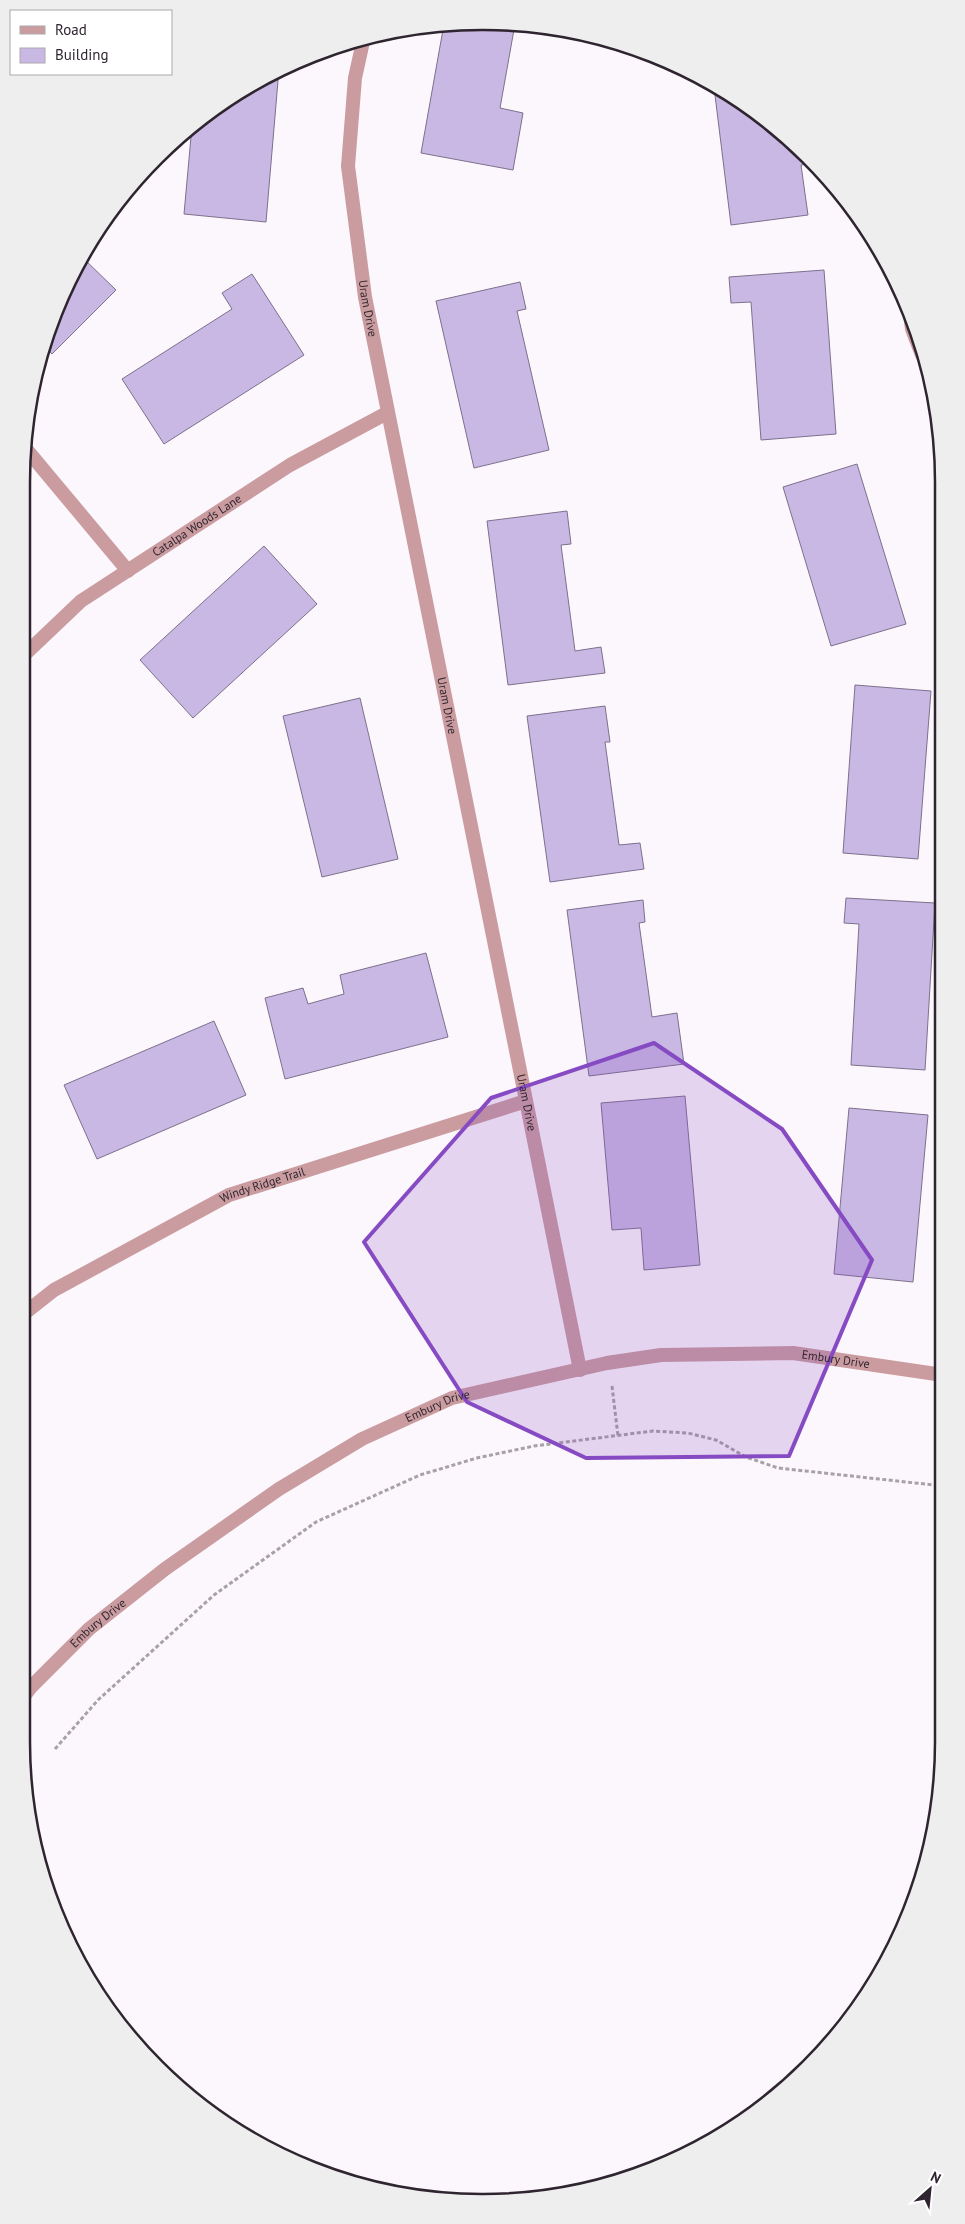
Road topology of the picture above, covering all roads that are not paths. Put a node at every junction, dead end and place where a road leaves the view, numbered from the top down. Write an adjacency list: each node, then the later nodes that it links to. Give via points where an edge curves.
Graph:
1 (362, 46): 2 (street, Uram Drive, via 355,78 348,166 365,297)
2 (387, 413): 4 (street, Catalpa Woods Lane, via 290,465); 6 (street, Uram Drive)
3 (31, 455): 4 (street)
4 (128, 570): 5 (street, Catalpa Woods Lane, via 81,601)
5 (30, 649)
6 (526, 1102): 7 (street, Windy Ridge Trail, via 229,1195 54,1290); 8 (street, Uram Drive)
7 (30, 1309)
8 (580, 1370): 9 (street, Embury Drive, via 661,1355 793,1353); 10 (street, Embury Drive, via 452,1398 362,1439 279,1489 165,1569 89,1629)
9 (935, 1374)
10 (30, 1688)

